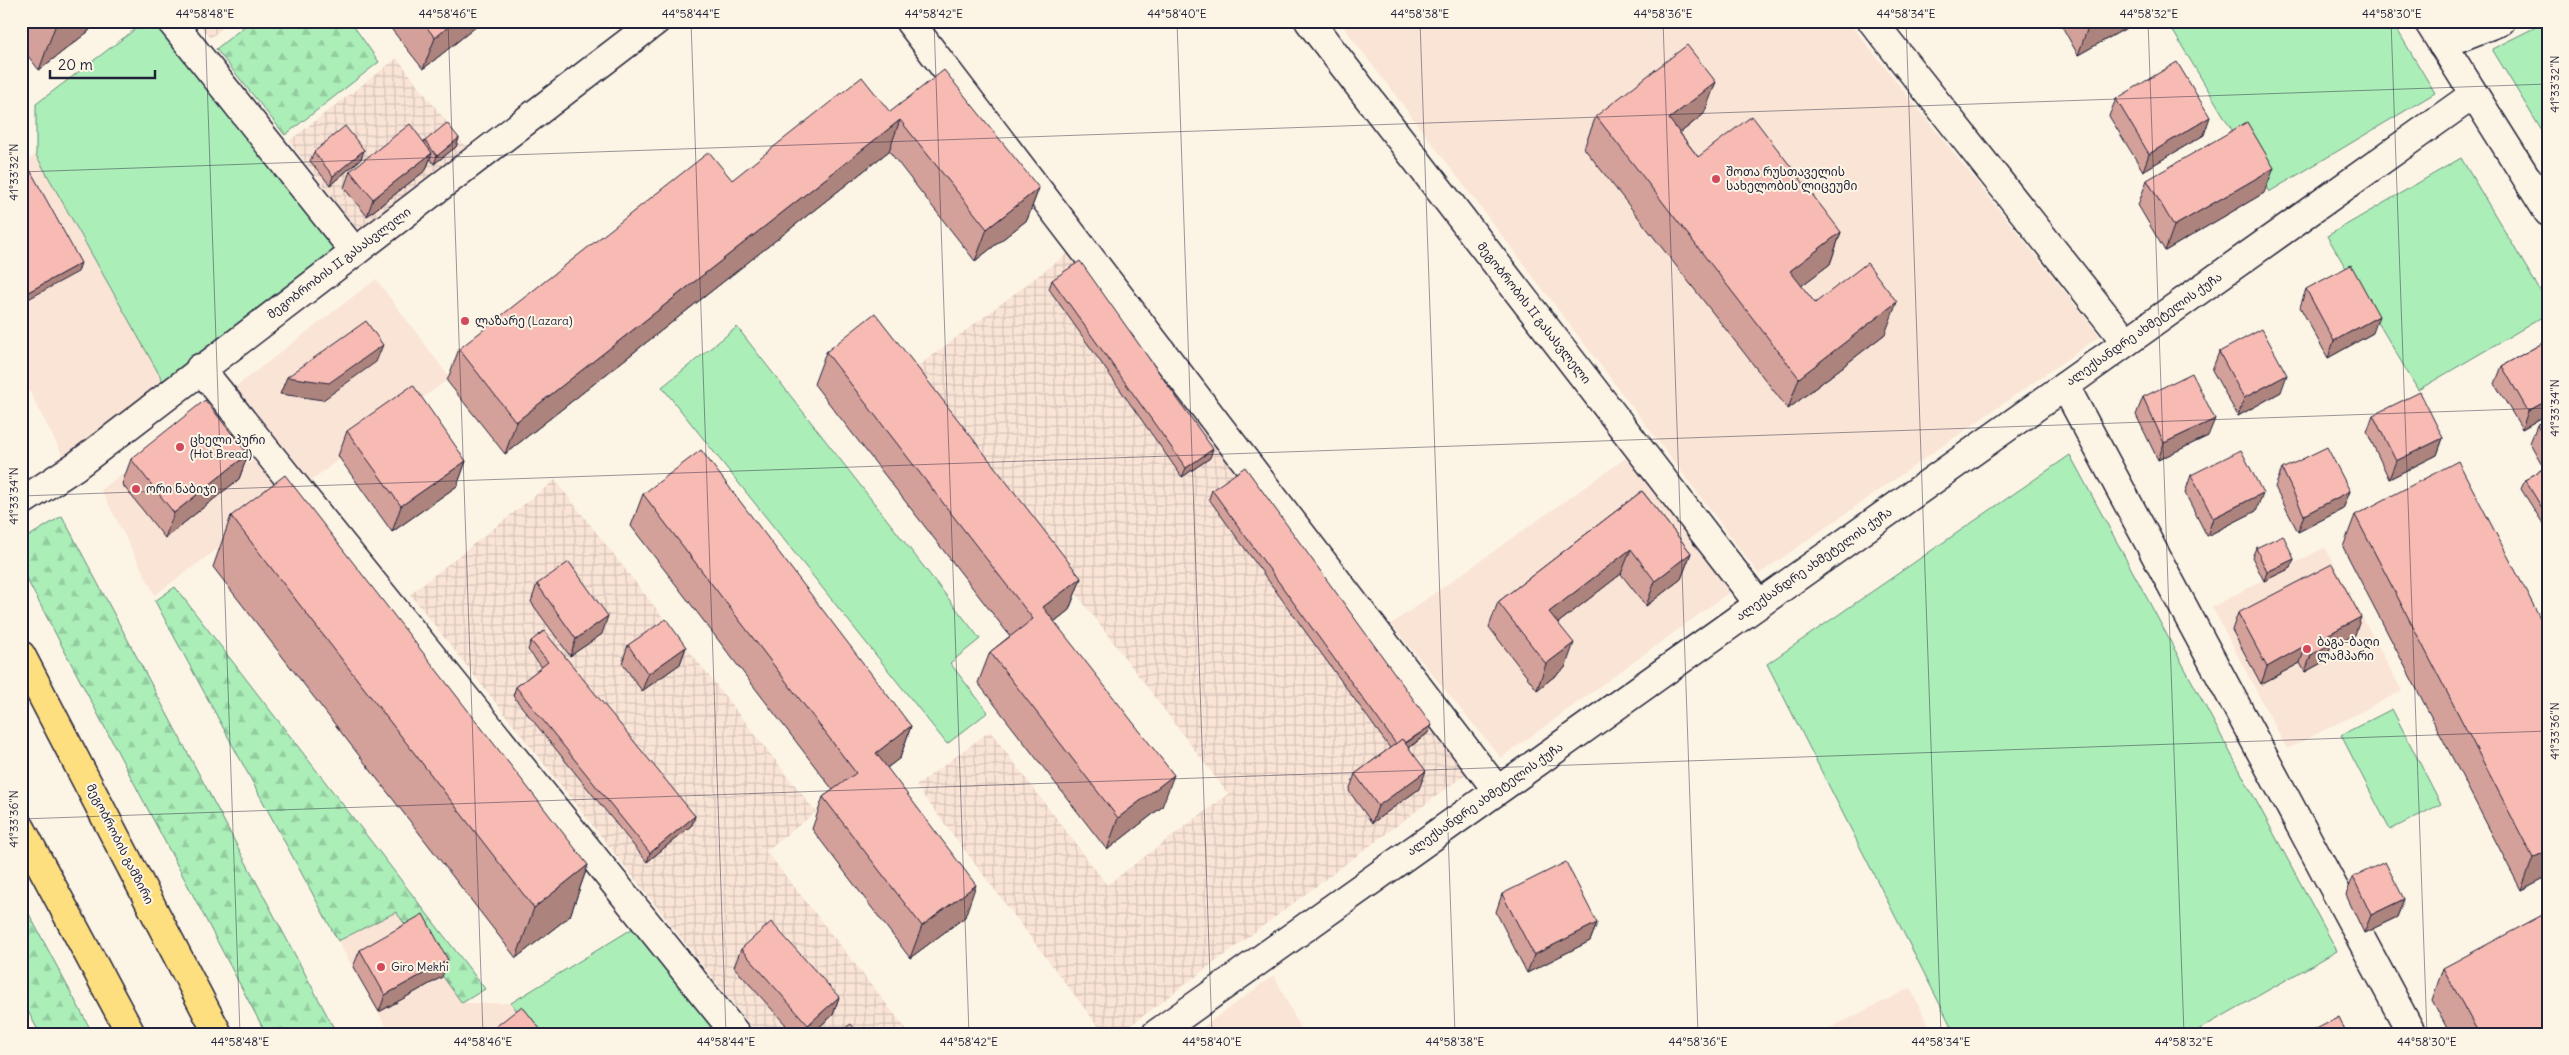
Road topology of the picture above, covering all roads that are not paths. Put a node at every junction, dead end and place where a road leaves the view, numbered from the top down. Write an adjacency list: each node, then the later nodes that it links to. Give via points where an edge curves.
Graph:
1 (170, 21): 11 (street)
2 (656, 21): 11 (street, მეგობრობის II გასასვლელი)
3 (909, 21): 18 (street)
4 (1309, 21): 16 (street, მეგობრობის II გასასვლელი)
5 (1872, 21): 12 (street)
6 (2428, 21): 8 (street)
7 (2501, 21): 8 (street)
8 (2442, 44): 9 (street)
9 (2473, 95): 10 (street); 12 (street, ალექსანდრე ახმეტელის ქუჩა)
10 (2548, 212)
11 (355, 252): 13 (street, მეგობრობის II გასასვლელი)
12 (2126, 342): 14 (street, ალექსანდრე ახმეტელის ქუჩა)
13 (200, 368): 15 (street, მეგობრობის II გასასვლელი, via 76,466); 22 (street)
14 (2065, 386): 16 (street, ალექსანდრე ახმეტელის ქუჩა); 24 (street)
15 (21, 502)
16 (1759, 604): 18 (street, ალექსანდრე ახმეტელის ქუჩა)
17 (21, 655): 21 (main road, მეგობრობის გამზირი)
18 (1497, 790): 23 (street, ალექსანდრე ახმეტელის ქუჩა)
19 (21, 828): 20 (main road)
20 (131, 1034)
21 (218, 1034)
22 (736, 1034)
23 (1156, 1034)
24 (2412, 1034)

